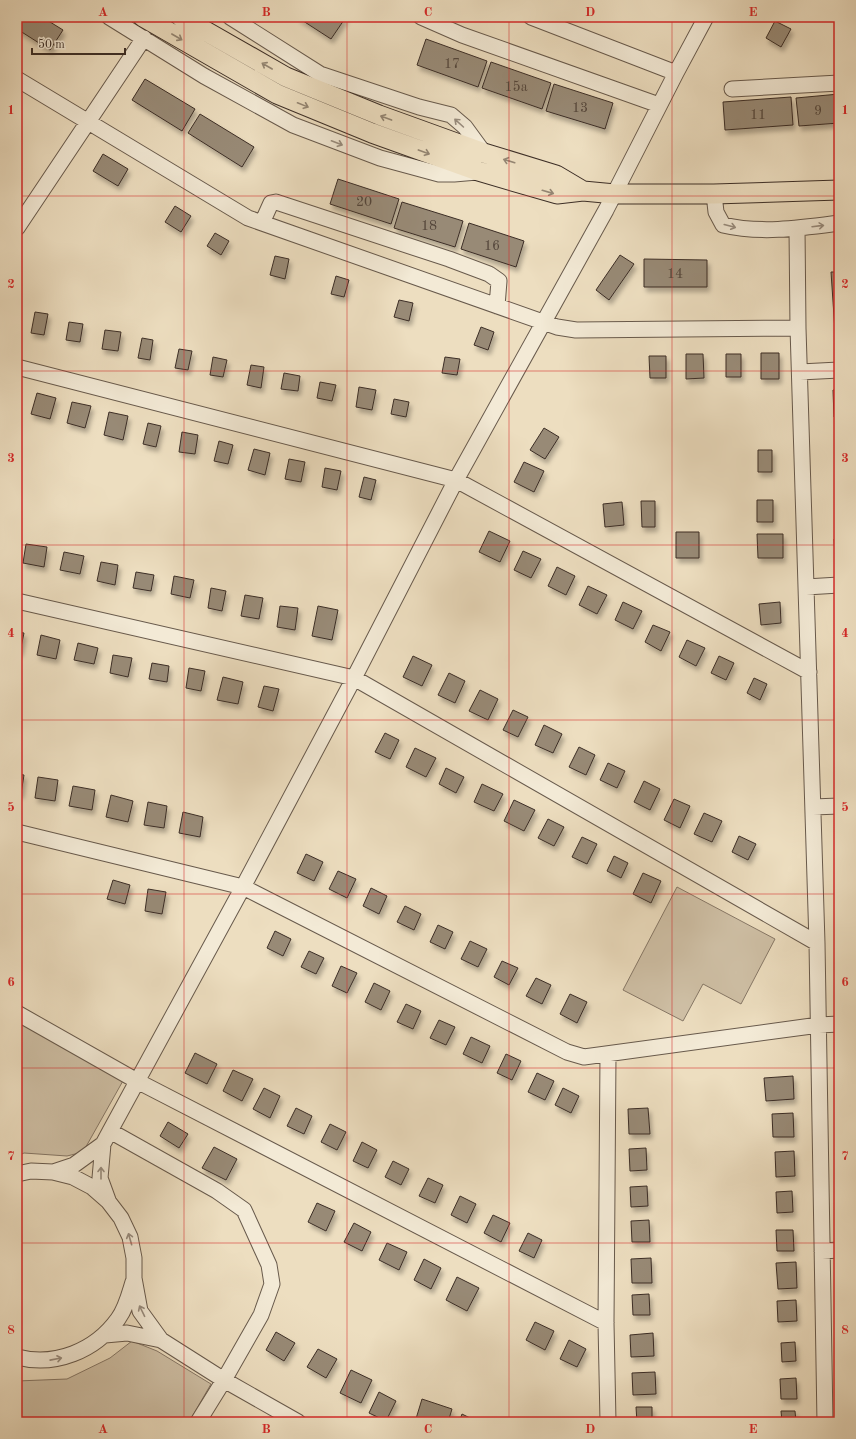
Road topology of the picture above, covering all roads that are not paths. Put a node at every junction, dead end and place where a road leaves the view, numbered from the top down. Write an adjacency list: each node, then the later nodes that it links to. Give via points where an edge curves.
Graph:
1 (109, 17): 8 (street)
2 (143, 17): 13 (main road, one-way to 13)
3 (181, 17): 17 (main road, one-way to 3, via 379,115 286,77)
4 (230, 17): 17 (street, one-way to 4, via 451,115 320,74)
5 (421, 17): 14 (street, via 462,35)
6 (531, 17): 9 (street)
7 (706, 17): 9 (street)
8 (144, 38): 15 (street); 16 (street)
9 (676, 73): 14 (street)
10 (17, 79): 16 (street)
11 (839, 83): 12 (street)
12 (732, 89)
13 (277, 94): 15 (street); 18 (main road, one-way to 18)
14 (659, 105): 21 (street)
15 (263, 110): 18 (street, one-way to 18, via 293,126 380,158 439,174)
16 (87, 122): 23 (street, via 248,218); 25 (street)
17 (484, 153): 20 (main road, one-way to 17, via 556,175)
18 (478, 172): 20 (main road, one-way to 20, via 557,194)
19 (839, 190): 22 (main road)
20 (583, 191): 21 (main road)
21 (615, 194): 22 (main road); 28 (street)
22 (714, 194): 26 (street, one-way to 26, via 716,212 723,225 740,229)
23 (262, 223): 27 (street); 27 (street, via 271,203 276,202 449,259 489,274 499,281)
24 (839, 223): 26 (street, one-way to 24)
25 (17, 228)
26 (797, 228): 29 (street)
27 (497, 306): 28 (street)
28 (543, 322): 29 (street, via 576,330); 33 (street)
29 (798, 328): 32 (street)
30 (17, 367): 33 (street)
31 (839, 370): 32 (street)
32 (800, 372): 35 (street)
33 (456, 480): 37 (street); 38 (street)
34 (839, 585): 35 (street)
35 (806, 586): 37 (street)
36 (17, 601): 38 (street)
37 (809, 672): 40 (street)
38 (354, 678): 42 (street); 43 (street)
39 (839, 806): 40 (street)
40 (813, 807): 43 (street)
41 (17, 832): 42 (street)
42 (243, 887): 47 (street, via 567,1052 584,1057); 48 (street)
43 (817, 943): 46 (street)
44 (17, 1013): 48 (street)
45 (839, 1024): 46 (street)
46 (819, 1025): 47 (street); 55 (street)
47 (608, 1055): 57 (street)
48 (137, 1081): 49 (street); 57 (street)
49 (110, 1131): 50 (street); 61 (street, via 218,1191 244,1210 269,1265 272,1284 261,1315)
50 (103, 1144): 51 (street, via 74,1165); 53 (street, one-way to 50, via 100,1178)
51 (53, 1172): 52 (street, via 31,1171); 53 (street, via 73,1177 92,1187)
52 (17, 1174)
53 (108, 1201): 56 (street, one-way to 53, via 130,1237 121,1218)
54 (839, 1250): 55 (street)
55 (822, 1251): 65 (street)
56 (134, 1278): 58 (street, via 128,1300 118,1319); 59 (street, one-way to 56, via 140,1311)
57 (606, 1323): 64 (street)
58 (104, 1335): 59 (street, via 127,1333); 60 (street, one-way to 58, via 47,1360 68,1356 88,1348)
59 (162, 1340): 61 (street)
60 (20, 1360)
61 (224, 1380): 62 (street); 63 (street)
62 (198, 1422)
63 (298, 1422)
64 (608, 1422)
65 (824, 1422)

